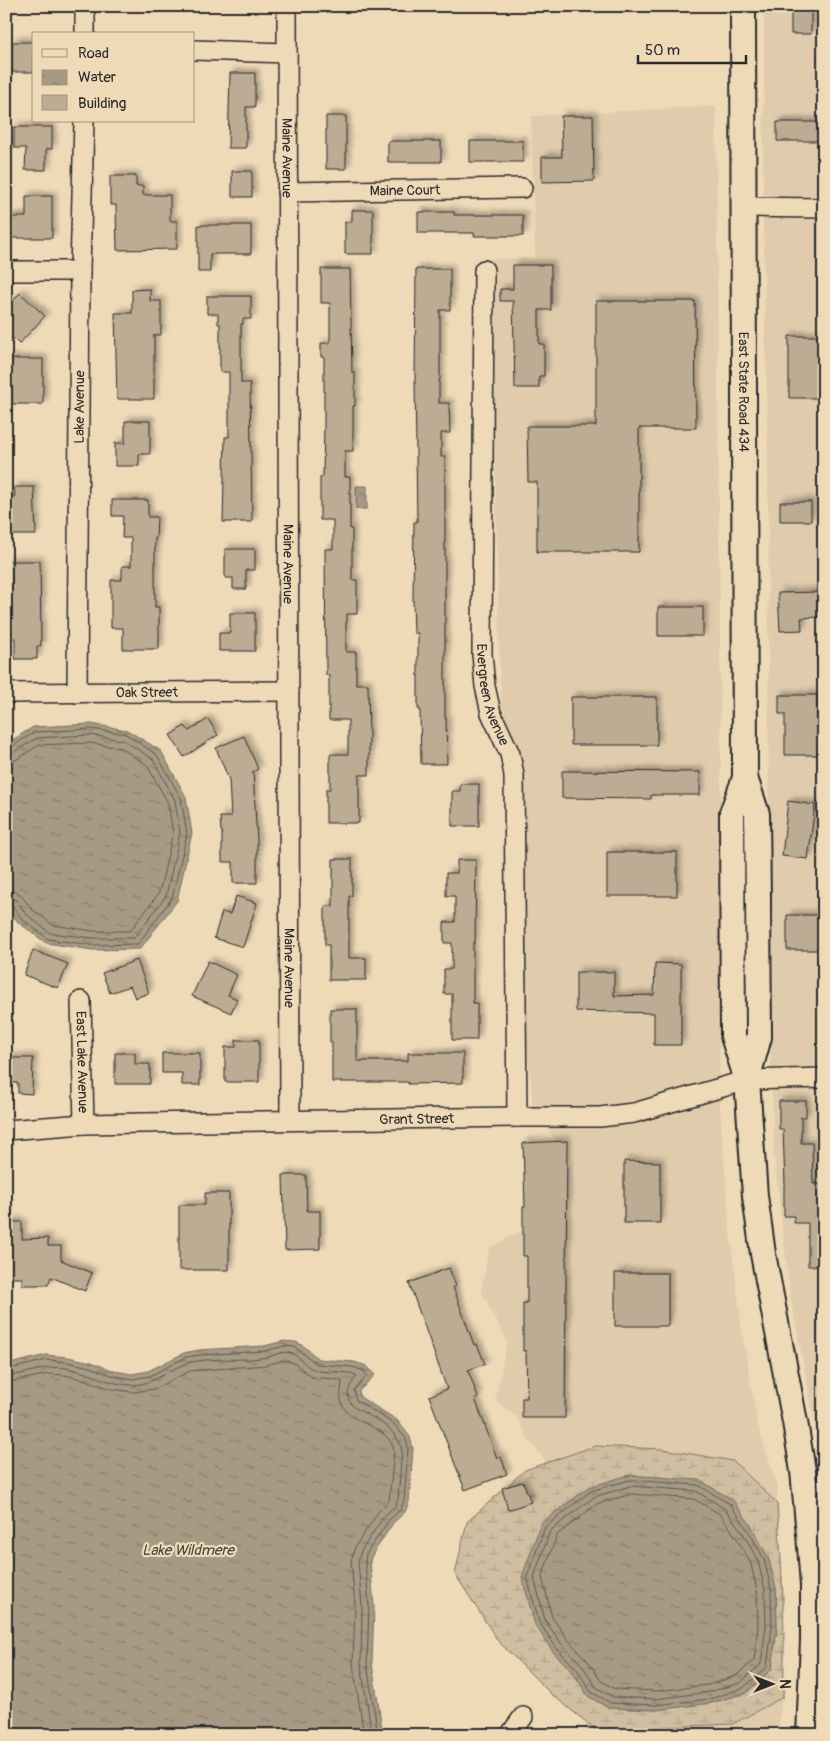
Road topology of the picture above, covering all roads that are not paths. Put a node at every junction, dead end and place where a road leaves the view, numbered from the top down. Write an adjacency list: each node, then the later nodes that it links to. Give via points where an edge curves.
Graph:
1 (85, 6): 4 (street)
2 (287, 6): 6 (street, Maine Avenue)
3 (743, 6): 10 (main road, East State Road 434)
4 (85, 32)
5 (195, 50): 6 (street)
6 (287, 53): 9 (street, Maine Avenue)
7 (84, 122): 14 (street, Lake Avenue)
8 (522, 188): 9 (street, Maine Court)
9 (287, 192): 15 (street, Maine Avenue)
10 (744, 207): 11 (street); 20 (main road, East State Road 434, via 745,778 757,814 759,1037)
11 (824, 208)
12 (484, 270): 21 (street, Evergreen Avenue, via 482,654 492,713 510,754 514,776)
13 (6, 271): 14 (street)
14 (80, 271): 17 (street, Lake Avenue)
15 (288, 691): 17 (street, Oak Street); 22 (street, Maine Avenue)
16 (6, 693): 17 (street, Oak Street)
17 (77, 693)
18 (80, 1000): 23 (street, East Lake Avenue)
19 (824, 1078): 20 (street, Grant Street)
20 (747, 1080): 21 (street, Grant Street, via 634,1113 600,1117); 27 (main road, East State Road 434, via 761,1244 795,1422 810,1534 813,1640)
21 (517, 1116): 22 (street, Grant Street)
22 (290, 1120): 23 (street, Grant Street)
23 (84, 1124): 24 (street, Grant Street)
24 (6, 1130)
25 (523, 1717): 26 (street)
26 (510, 1735)
27 (809, 1735)

